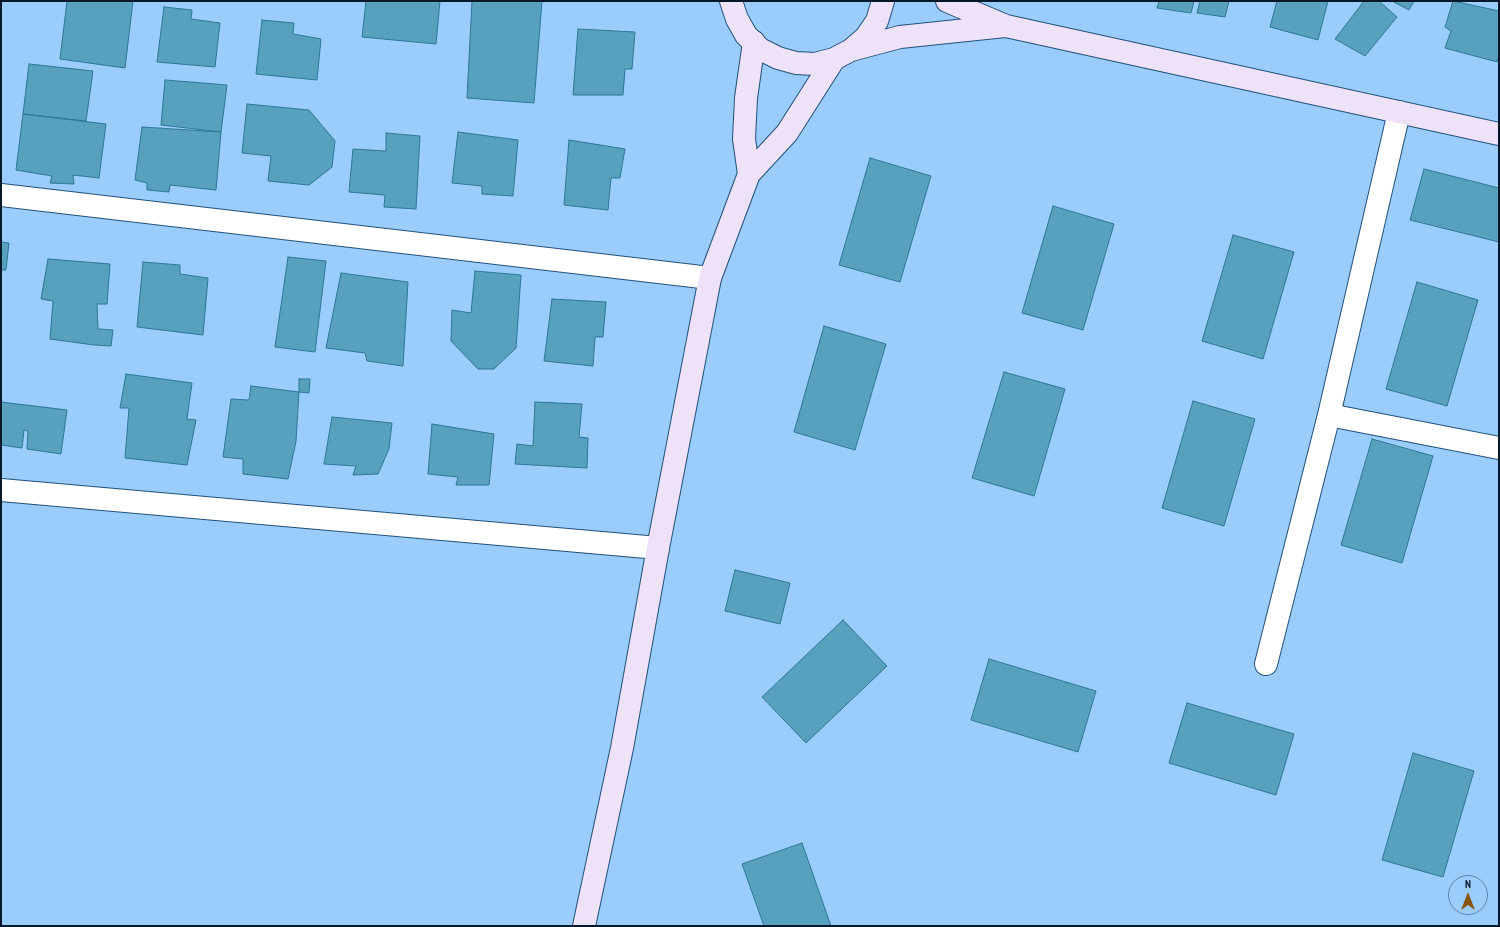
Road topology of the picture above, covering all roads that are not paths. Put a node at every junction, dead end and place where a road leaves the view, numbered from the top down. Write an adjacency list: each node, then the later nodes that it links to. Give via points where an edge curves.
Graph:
1 (715, 1): 4 (street)
2 (883, 1): 7 (street, via 877,21 866,37)
3 (947, 1): 5 (street)
4 (732, 6): 6 (street, via 746,35)
5 (1006, 26): 7 (street, via 900,37); 8 (street)
6 (754, 42): 7 (street, via 760,49 796,63 815,64); 10 (street, via 746,98 744,139)
7 (843, 55): 10 (street, via 787,133)
8 (1399, 112): 9 (street); 13 (street)
9 (1499, 134)
10 (749, 174): 12 (street)
11 (1, 195): 12 (street)
12 (710, 278): 16 (street)
13 (1329, 415): 14 (street); 17 (street)
14 (1499, 448)
15 (1, 490): 16 (street)
16 (658, 548): 18 (street, via 622,748)
17 (1266, 664)
18 (584, 926)

